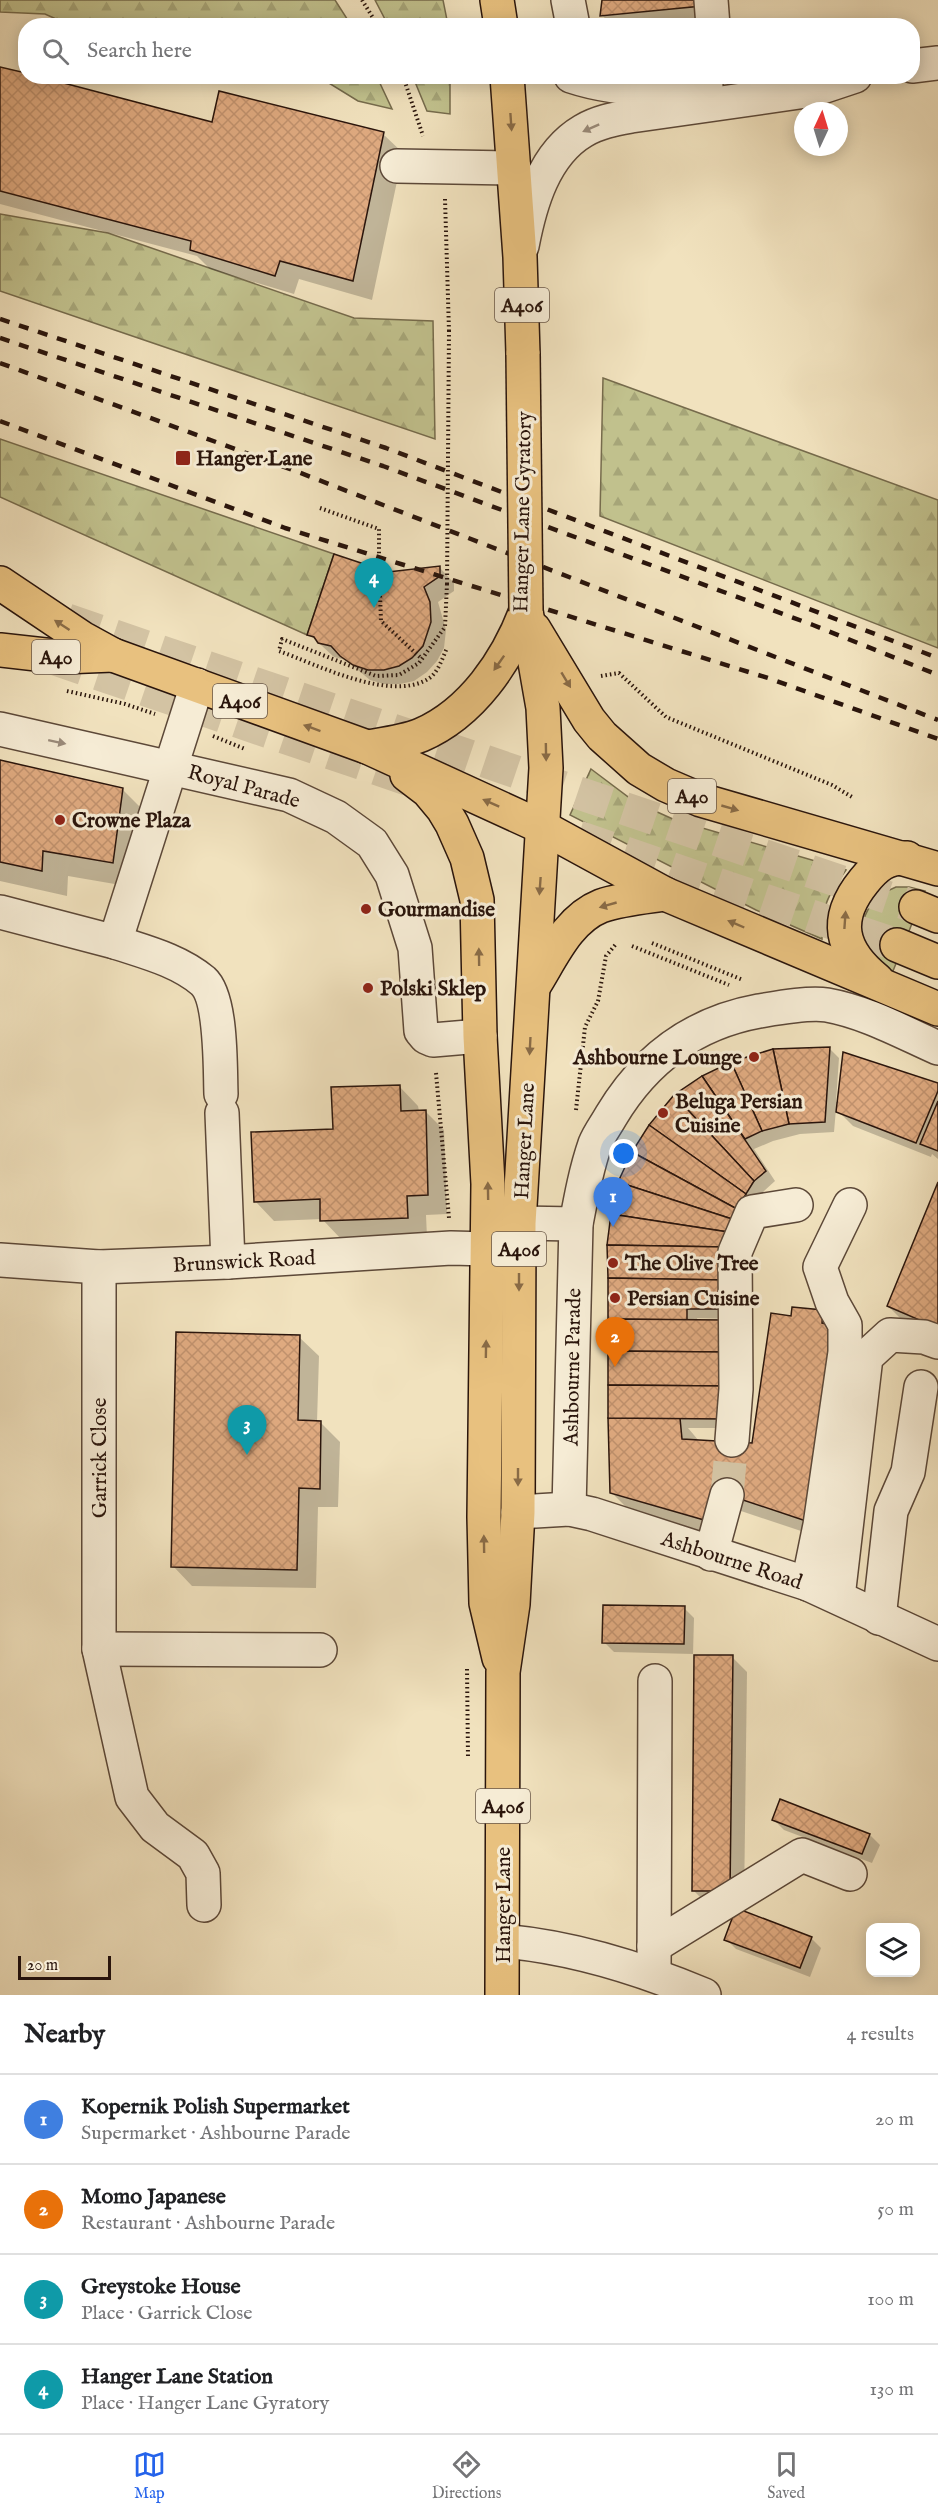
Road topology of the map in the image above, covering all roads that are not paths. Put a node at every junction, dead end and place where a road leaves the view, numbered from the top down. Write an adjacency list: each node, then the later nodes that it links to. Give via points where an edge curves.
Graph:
1 (568, 0): 3 (street)
2 (711, 0): 4 (street)
3 (571, 18)
4 (712, 18)
5 (938, 63): 6 (street)
6 (920, 65)
7 (508, 84): 12 (highway, Hanger Lane Gyratory / A406, one-way to 12)
8 (630, 84): 9 (street, via 666,89)
9 (695, 84)
10 (831, 84): 13 (street, one-way to 13, via 813,90 632,116 585,130 560,151 539,184)
11 (398, 166): 12 (street)
12 (514, 168): 13 (highway, Hanger Lane Gyratory / A406)
13 (520, 256): 15 (highway, Hanger Lane Gyratory / A406, bridge)
14 (0, 583): 17 (highway, A406, one-way to 14)
15 (525, 611): 20 (highway, Hanger Lane Gyratory / A406, one-way to 20, via 504,657 458,712 420,735); 22 (highway, Hanger Lane / A406, one-way to 22, via 546,731); 23 (highway, A40, one-way to 23, via 589,720 639,769 701,800)
16 (0, 650): 17 (highway, A40, via 63,657)
17 (112, 655): 18 (highway, A406)
18 (197, 685): 20 (highway, A406, one-way to 18); 21 (street)
19 (0, 729): 21 (street, Royal Parade, one-way to 21)
20 (367, 747): 22 (highway, one-way to 20); 33 (highway, Hanger Lane / A406, one-way to 20, via 477,900 459,838 428,791)
21 (169, 766): 27 (street); 33 (street, Royal Parade, via 289,795 336,817 372,843 392,875 415,948 421,1031 433,1040)
22 (544, 828): 25 (highway); 31 (highway, Hanger Lane / A406, one-way to 31)
23 (906, 858): 24 (highway, A40); 30 (highway, one-way to 23, via 864,970 849,948 844,931 845,912 856,891 882,863)
24 (938, 869)
25 (665, 894): 30 (highway, one-way to 25); 31 (highway, A406, one-way to 31, via 602,906 585,915 565,936)
26 (0, 912): 27 (street)
27 (115, 942): 41 (street, via 166,959 205,983 218,1015)
28 (897, 945): 29 (highway)
29 (938, 962)
30 (883, 985): 32 (highway)
31 (533, 987): 37 (highway, Hanger Lane / A406, one-way to 37)
32 (938, 1009)
33 (480, 1036): 39 (highway, Hanger Lane / A406, one-way to 33)
34 (938, 1048): 38 (street, Ashbourne Parade, via 856,1012 824,1005 739,1015 693,1032 654,1061 624,1094 596,1142)
35 (796, 1205): 45 (street, via 752,1212 735,1252 736,1389)
36 (850, 1205): 50 (street, via 820,1267 844,1325 845,1352 820,1525)
37 (519, 1223): 38 (street); 48 (highway, Hanger Lane / A406, one-way to 48)
38 (576, 1224): 47 (street, Ashbourne Parade)
39 (488, 1249): 41 (street, Brunswick Road); 56 (highway, Hanger Lane / A406, one-way to 39, via 486,1603)
40 (0, 1260): 42 (street, Brunswick Road)
41 (228, 1262): 42 (street, Brunswick Road)
42 (99, 1267): 54 (street, Garrick Close)
43 (938, 1342): 51 (street, via 890,1335 866,1357)
44 (921, 1387): 52 (street, via 908,1472 891,1511)
45 (732, 1440)
46 (726, 1495): 49 (street)
47 (569, 1509): 48 (street, Ashbourne Road); 49 (street, Ashbourne Road)
48 (518, 1512): 56 (highway, Hanger Lane / A406, via 513,1605)
49 (711, 1554): 50 (street, Ashbourne Road)
50 (807, 1584): 51 (street, Ashbourne Road)
51 (838, 1597): 52 (street, Ashbourne Road)
52 (879, 1618): 53 (street, Ashbourne Road)
53 (938, 1644)
54 (99, 1649): 55 (street); 59 (street, Garrick Close, via 132,1797 155,1827 193,1855 202,1873)
55 (320, 1650)
56 (503, 1672): 60 (highway, Hanger Lane / A406)
57 (655, 1681): 61 (street)
58 (850, 1874): 61 (street, via 802,1855)
59 (204, 1905)
60 (502, 1941): 61 (street); 62 (highway, Hanger Lane / A406)
61 (654, 1960): 63 (street)
62 (502, 1995)
63 (704, 1995)

